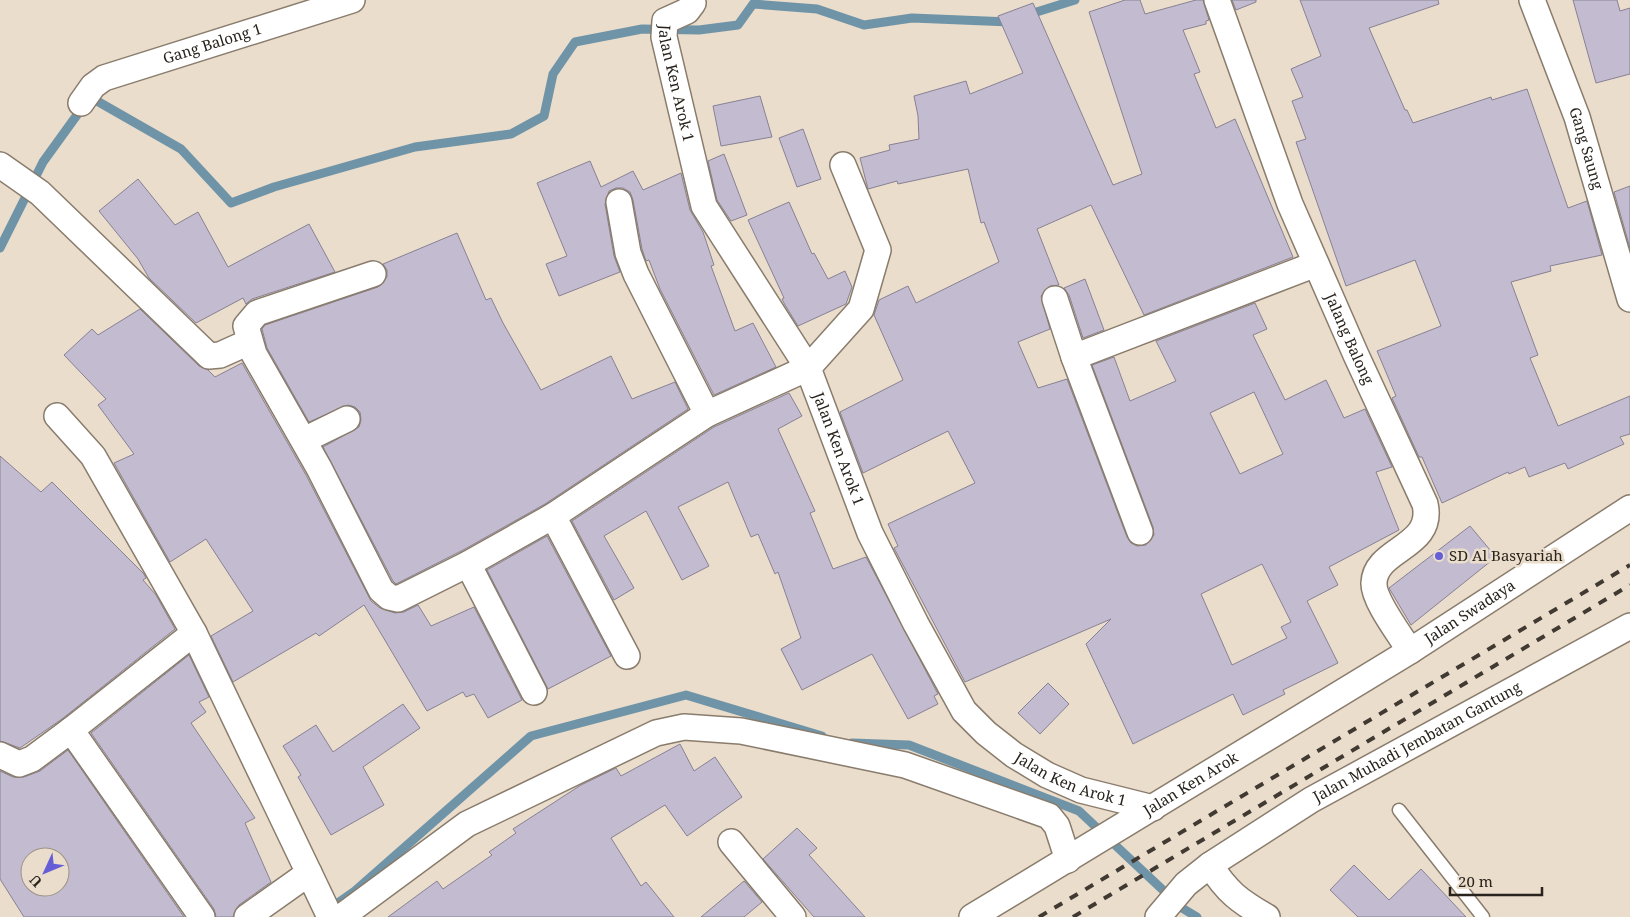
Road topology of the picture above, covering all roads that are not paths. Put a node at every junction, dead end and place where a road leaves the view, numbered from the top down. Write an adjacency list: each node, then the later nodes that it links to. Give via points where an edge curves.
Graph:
1 (352, 0): 5 (street, Gang Balong 1, via 104,78 93,86)
2 (692, 0): 15 (street, Jalan Ken Arok 1, via 686,11 664,29 704,206)
3 (1532, 0): 12 (street, Gang Saung, via 1577,117)
4 (1218, 1): 9 (street, Jalang Balong, via 1290,204)
5 (81, 103)
6 (843, 165): 15 (street, via 878,250 861,309)
7 (9, 172): 13 (street, via 40,193 209,356 220,355)
8 (619, 202): 16 (street, via 628,253 636,274)
9 (1316, 264): 14 (street); 26 (street, Jalang Balong, via 1428,515 1425,527 1376,573 1374,584 1377,596)
10 (374, 274): 13 (street, via 257,313 246,326)
11 (1055, 299): 14 (street)
12 (1630, 299)
13 (249, 342): 19 (street)
14 (1074, 358): 22 (street)
15 (808, 368): 16 (street); 31 (street, Jalan Ken Arok 1, via 870,533 924,641 964,711 1014,755 1047,775 1081,790)
16 (707, 414): 21 (street)
17 (57, 416): 25 (street, via 93,456)
18 (347, 420): 19 (street)
19 (304, 440): 23 (street, via 381,590 389,597 407,596)
20 (1630, 508): 26 (street, Jalan Swadaya)
21 (553, 516): 23 (street); 27 (street)
22 (1140, 532)
23 (468, 564): 28 (street)
24 (1630, 626): 35 (street, Jalan Muhadi Jembatan Gantung, via 1311,800)
25 (194, 634): 29 (street); 36 (street)
26 (1410, 651): 31 (street, Jalan Ken Arok)
27 (627, 656)
28 (534, 692)
29 (71, 730): 30 (street, via 32,759 19,764); 39 (street)
30 (0, 755)
31 (1153, 808): 34 (street, Jalan Ken Arok)
32 (1399, 810): 44 (lane)
33 (731, 842): 41 (street)
34 (1072, 858): 37 (street, via 1049,816 905,765 741,731 684,727 656,733 467,824); 42 (street, Jalan Ken Arok)
35 (1210, 865): 38 (street, Jalan Muhadi Jembatan Gantung); 43 (street, via 1224,887)
36 (311, 878): 37 (street); 40 (street)
37 (333, 916)
38 (1159, 916)
39 (202, 917)
40 (247, 917)
41 (793, 917)
42 (972, 917)
43 (1267, 917)
44 (1483, 917)

